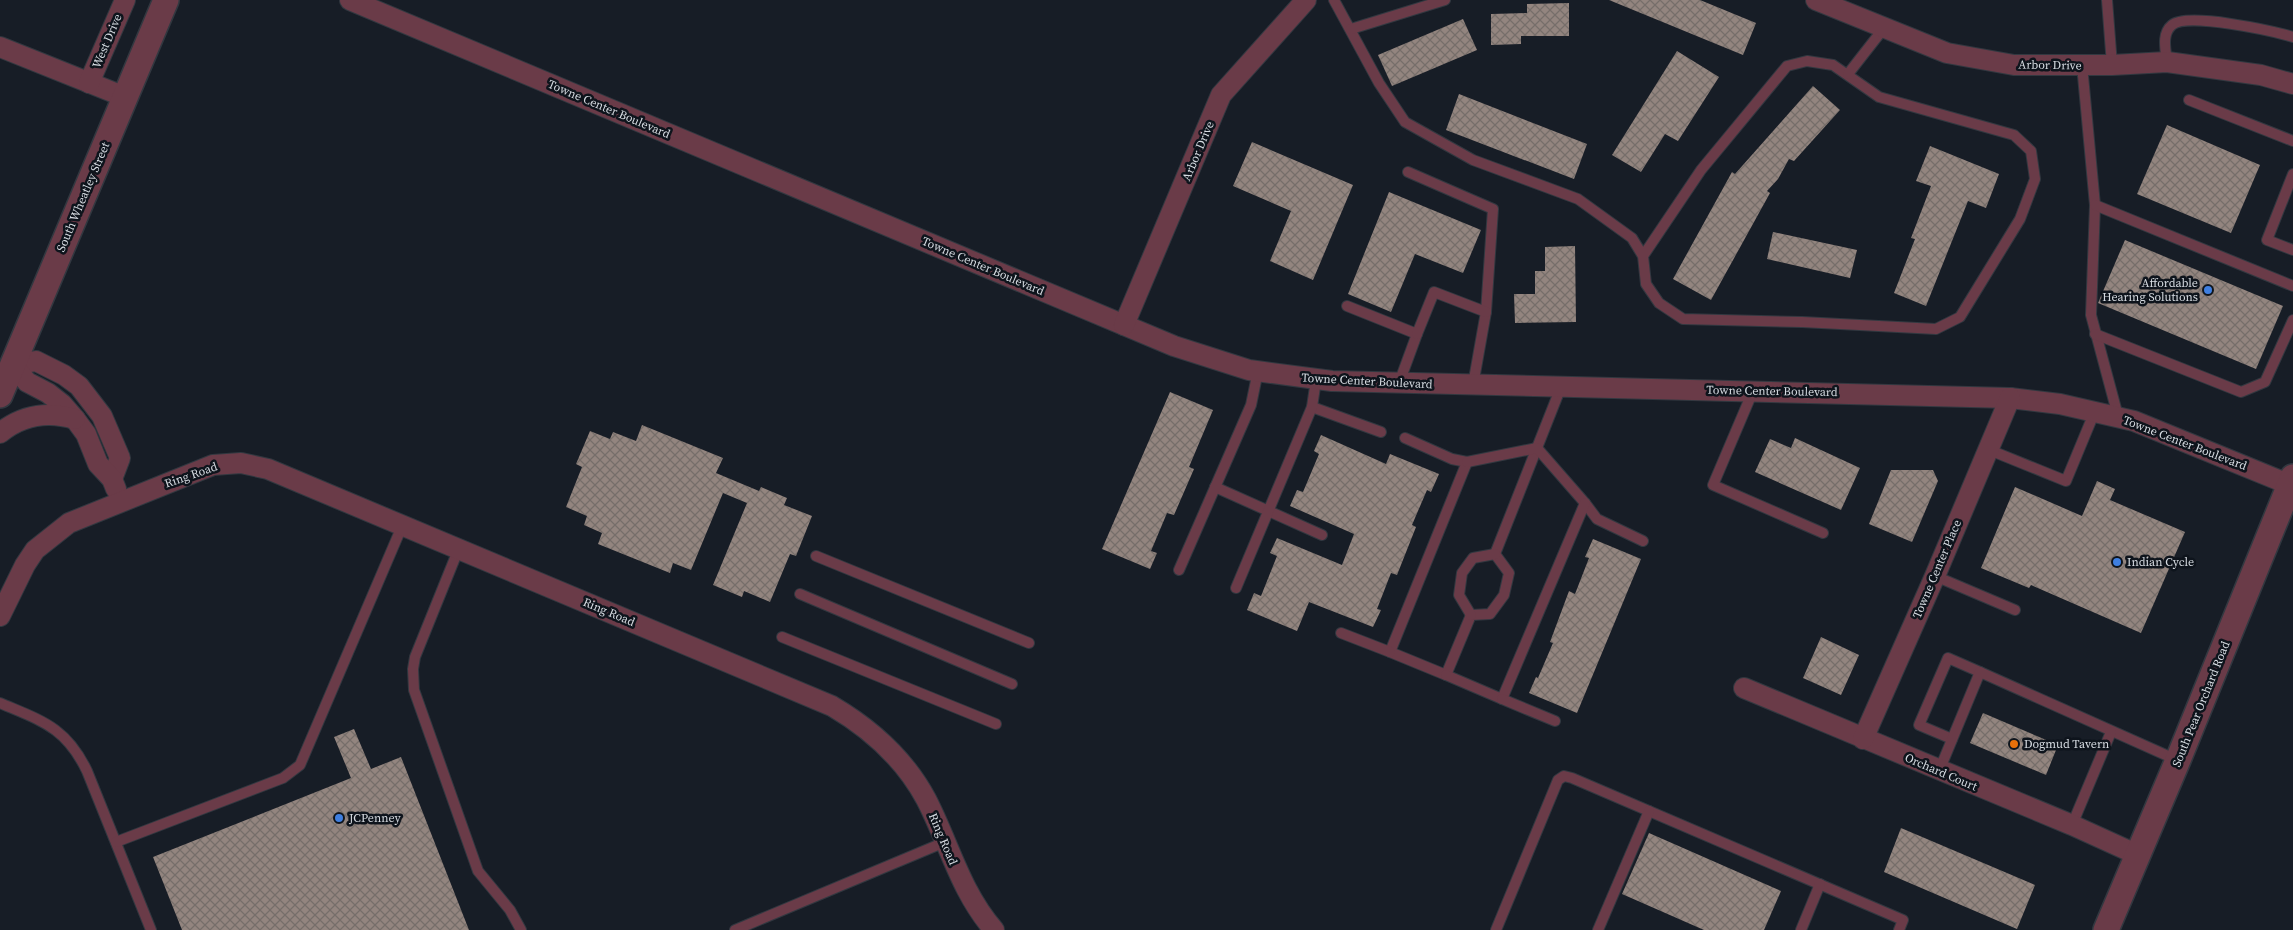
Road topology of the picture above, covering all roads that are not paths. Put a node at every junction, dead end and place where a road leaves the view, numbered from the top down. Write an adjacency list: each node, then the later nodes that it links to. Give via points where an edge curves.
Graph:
1 (124, 0): 17 (street, West Drive)
2 (166, 0): 19 (street, South Wheatley Street)
3 (350, 0): 31 (street, Towne Center Boulevard)
4 (1306, 0): 31 (street, Arbor Drive, via 1221,95)
5 (1334, 0): 10 (lane)
6 (1445, 0): 10 (lane)
7 (1816, 0): 9 (street, Arbor Drive)
8 (2107, 0): 15 (lane)
9 (1884, 28): 14 (street, Arbor Drive, via 1947,53 2014,65); 16 (lane)
10 (1351, 30): 26 (lane, via 1379,83 1405,122 1473,160 1578,199 1632,238)
11 (2293, 37): 13 (lane, via 2219,22 2186,21 2171,25 2167,32)
12 (0, 47): 17 (street)
13 (2168, 62): 15 (street, Arbor Drive); 18 (street, Arbor Drive, via 2261,75)
14 (2082, 65): 15 (street, Arbor Drive); 24 (lane)
15 (2112, 65)
16 (1848, 74): 26 (lane, via 1833,65 1807,61 1787,66 1701,170); 26 (lane, via 1878,97 2014,135 2031,151 2035,180 2020,219 1960,317 1936,329 1683,319 1659,302 1646,284)
17 (89, 83): 19 (street)
18 (2293, 84)
19 (124, 97): 34 (street, South Wheatley Street)
20 (2189, 100): 21 (lane)
21 (2293, 142)
22 (1408, 172): 29 (lane, via 1493,209)
23 (2293, 174): 25 (lane, via 2267,240)
24 (2096, 205): 27 (lane); 33 (lane, via 2091,315)
25 (2293, 250)
26 (1643, 256)
27 (2293, 286)
28 (1347, 306): 32 (lane)
29 (1486, 312): 32 (lane, via 1434,292); 38 (lane)
30 (2293, 320): 33 (lane, via 2265,382 2240,392)
31 (1124, 325): 35 (street, Towne Center Boulevard, via 1222,363)
32 (1417, 334): 37 (lane)
33 (2095, 334): 45 (lane)
34 (6, 362): 41 (street, South Wheatley Street); 46 (street, via 27,382 62,404); 53 (street, via 36,360 78,386 102,416 120,458)
35 (1258, 372): 36 (street, Towne Center Boulevard); 55 (lane, via 1251,405)
36 (1316, 380): 37 (street, Towne Center Boulevard); 43 (lane)
37 (1399, 383): 38 (street, Towne Center Boulevard)
38 (1473, 385): 39 (street, Towne Center Boulevard)
39 (1561, 387): 40 (street, Towne Center Boulevard); 50 (lane)
40 (1753, 391): 42 (street, Towne Center Boulevard); 60 (lane, via 1713,485)
41 (0, 395)
42 (2010, 398): 44 (street, Towne Center Boulevard); 51 (street, Towne Center Place)
43 (1312, 408): 47 (lane); 58 (lane)
44 (2095, 411): 45 (street, Towne Center Boulevard); 51 (lane, via 2066,481)
45 (2118, 416): 54 (street, Towne Center Boulevard)
46 (75, 419): 48 (street, via 45,414 18,422); 53 (street, via 86,434 98,464)
47 (1380, 432)
48 (0, 433)
49 (1405, 438): 52 (lane, via 1452,459)
50 (1537, 448): 52 (lane); 57 (lane); 64 (lane)
51 (1987, 450): 67 (street, Towne Center Place)
52 (1467, 462): 76 (lane)
53 (112, 479): 56 (street)
54 (2292, 483): 88 (street, South Pear Orchard Road)
55 (1215, 487): 58 (lane); 66 (lane)
56 (121, 501): 59 (street, Ring Road, via 213,465 241,463 275,472); 72 (street, Ring Road, via 69,523 44,541 24,565)
57 (1586, 503): 62 (lane, via 1597,519); 81 (lane)
58 (1268, 510): 61 (lane); 68 (lane)
59 (403, 524): 63 (street, Ring Road); 92 (lane, via 300,765 282,778)
60 (1824, 533)
61 (1322, 535)
62 (1643, 541)
63 (459, 548): 93 (street, Ring Road, via 832,706 852,718 905,766 926,800); 97 (lane, via 415,658 412,679 478,871 510,910)
64 (1495, 554): 71 (lane, via 1474,558 1462,573 1459,595); 71 (lane, via 1509,573 1504,595 1490,614)
65 (816, 556): 75 (lane)
66 (1179, 570)
67 (1935, 576): 70 (lane); 86 (street, Towne Center Place)
68 (1236, 588)
69 (800, 594): 79 (lane)
70 (2015, 610)
71 (1471, 615): 78 (lane)
72 (0, 616)
73 (1341, 633): 76 (lane)
74 (782, 637): 84 (lane)
75 (1029, 643)
76 (1390, 652): 78 (lane)
77 (1980, 672): 85 (lane); 87 (lane); 87 (lane, via 1948,658 1919,725)
78 (1446, 675): 81 (lane)
79 (1012, 684)
80 (1744, 688): 86 (street, Orchard Court)
81 (1502, 699): 83 (lane)
82 (0, 703): 92 (lane, via 54,728 74,746)
83 (1555, 721)
84 (996, 724)
85 (2111, 732): 88 (lane); 91 (lane)
86 (1863, 738): 89 (street, Orchard Court)
87 (1952, 739): 89 (lane)
88 (2178, 760): 94 (street, South Pear Orchard Road)
89 (1939, 771): 91 (street, Orchard Court)
90 (1649, 810): 95 (lane); 100 (lane, via 1564,776 1558,780); 101 (lane)
91 (2072, 825): 94 (street, Orchard Court)
92 (116, 842): 96 (lane)
93 (945, 842): 98 (lane); 99 (street, Ring Road, via 974,905)
94 (2138, 856): 104 (street, South Pear Orchard Road)
95 (1820, 884): 102 (lane); 103 (lane, via 1903,920)
96 (151, 930)
97 (521, 930)
98 (735, 930)
99 (994, 930)
100 (1496, 930)
101 (1598, 930)
102 (1801, 930)
103 (1899, 930)
104 (2106, 930)

